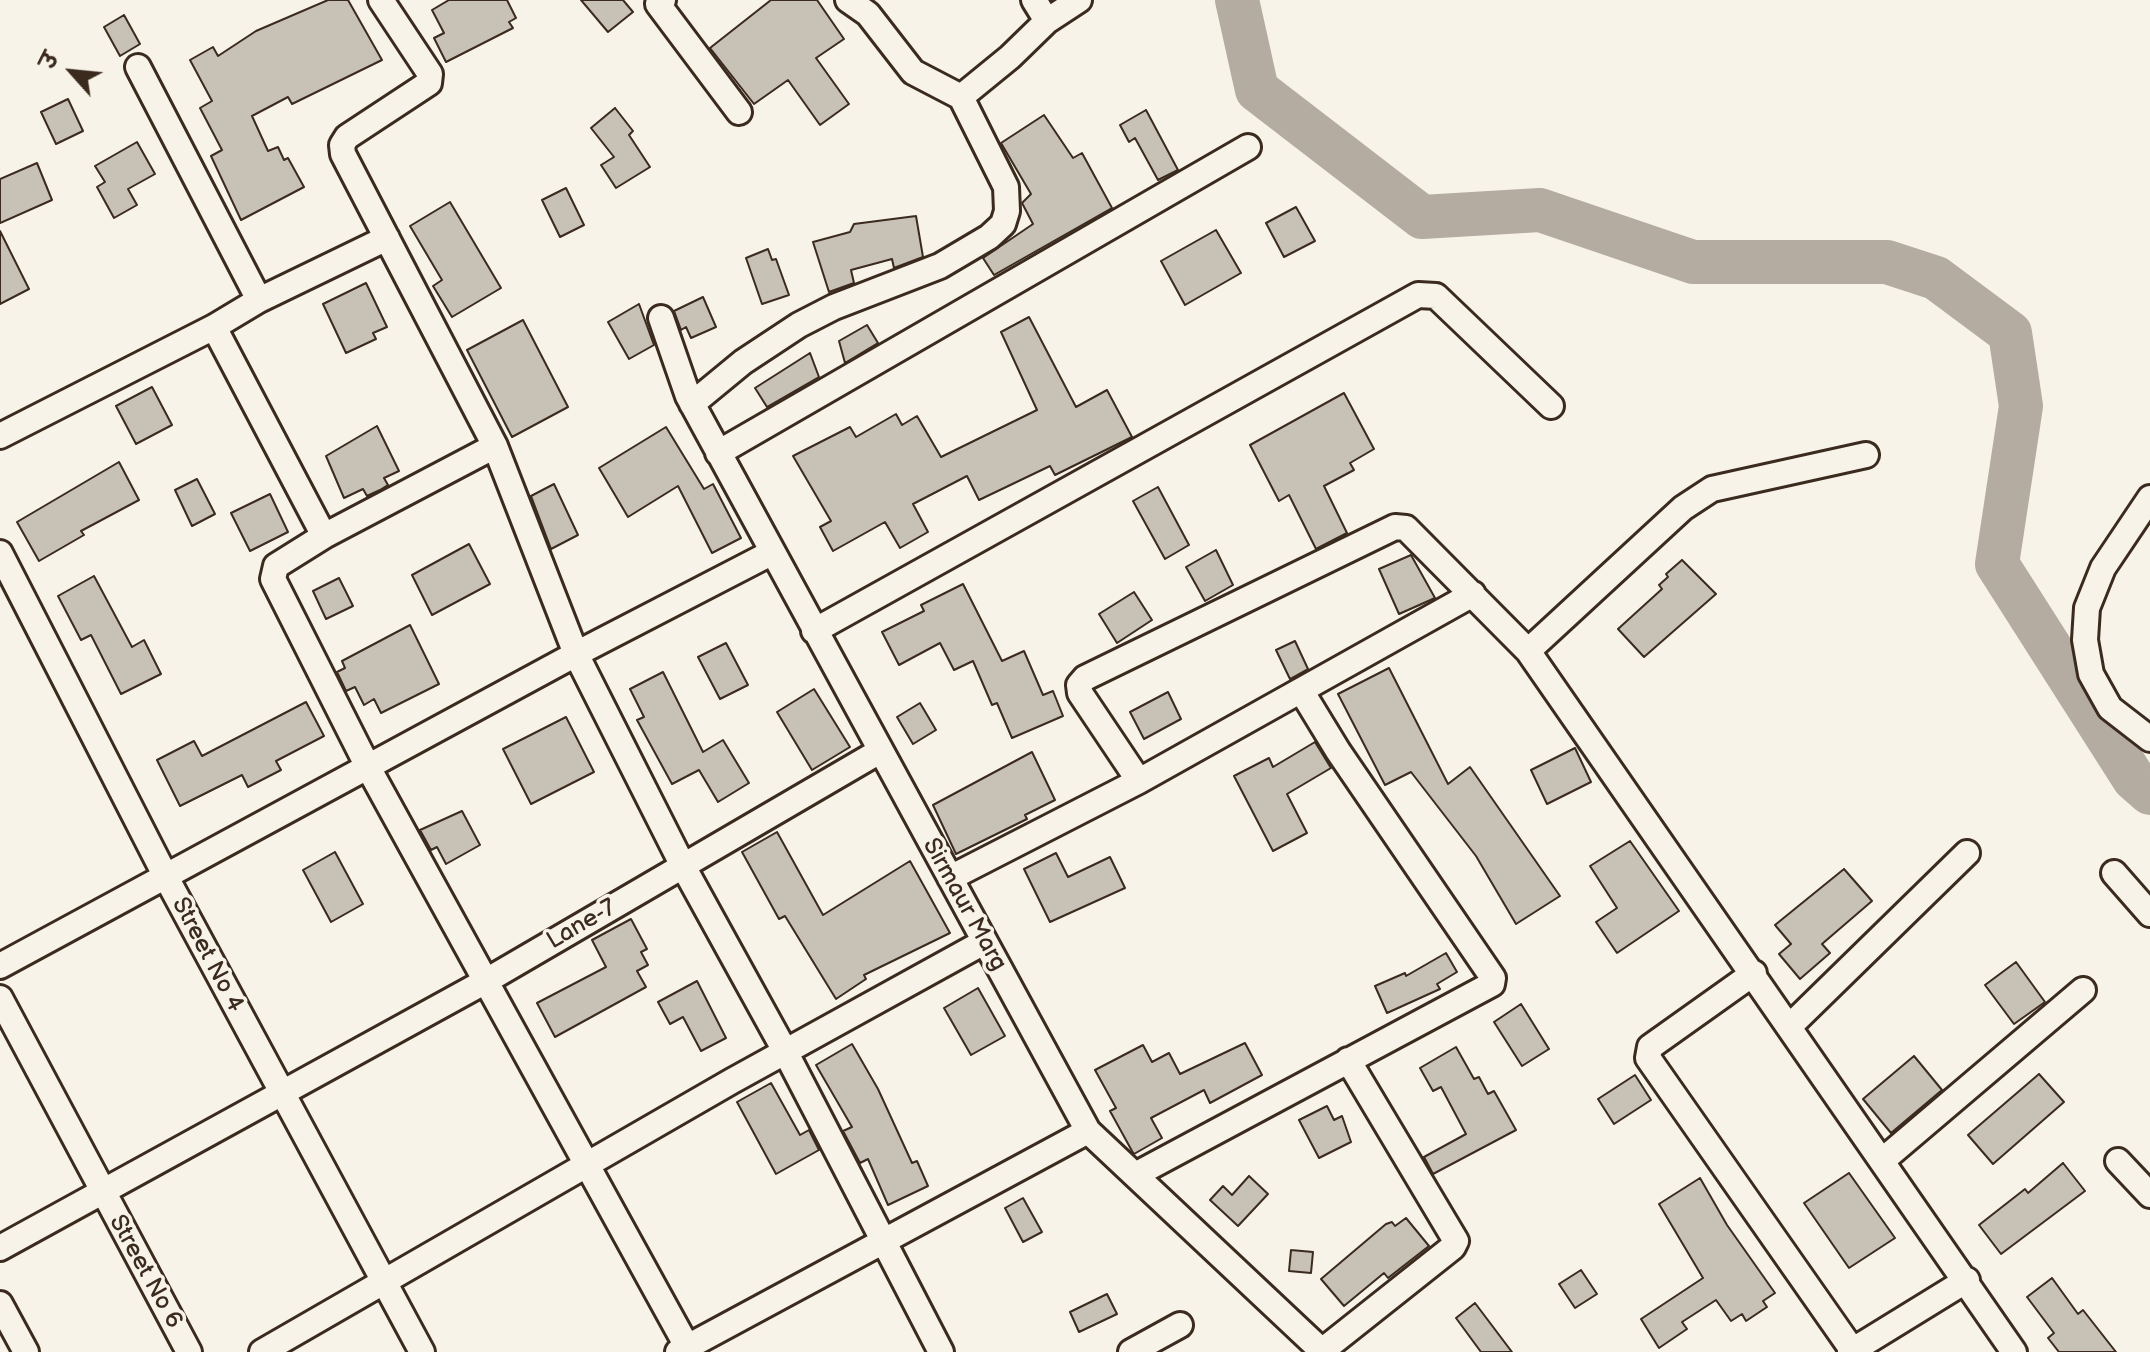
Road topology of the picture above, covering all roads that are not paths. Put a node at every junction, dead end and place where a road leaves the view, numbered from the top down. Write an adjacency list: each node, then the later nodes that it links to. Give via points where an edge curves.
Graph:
1 (381, 0): 11 (street, via 430,74 425,89 342,145)
2 (848, 0): 8 (street, via 868,14 913,72)
3 (1034, 0): 6 (street)
4 (1079, 0): 6 (street)
5 (659, 1): 9 (street)
6 (1047, 21): 8 (street)
7 (138, 67): 12 (street)
8 (961, 97): 15 (street, via 1006,187 1003,224 940,266 799,325)
9 (739, 112)
10 (1248, 147): 19 (street)
11 (387, 238): 12 (street); 18 (street)
12 (259, 300): 14 (street)
13 (661, 318): 15 (street, Sirmaur Marg)
14 (214, 327): 17 (street); 22 (street)
15 (690, 400): 19 (street, Sirmaur Marg)
16 (1551, 406): 26 (street, via 1436,296 1418,295)
17 (0, 436)
18 (495, 446): 22 (street); 28 (street)
19 (718, 453): 24 (street, Sirmaur Marg)
20 (1866, 455): 27 (street, via 1712,489 1683,508)
21 (2150, 498): 30 (street, via 2103,568 2087,608 2085,640 2091,674 2110,708)
22 (324, 536): 32 (street, via 272,573)
23 (0, 553): 37 (street, Street No 4)
24 (771, 553): 26 (street, Sirmaur Marg); 28 (street)
25 (1473, 594): 27 (street); 29 (street); 33 (street, via 1406,528 1395,527 1085,678 1080,693)
26 (814, 631): 31 (street, Sirmaur Marg)
27 (1528, 651): 42 (street)
28 (576, 654): 32 (street); 35 (street)
29 (1302, 692): 33 (street); 48 (street, via 1493,978 1489,989)
30 (2150, 739)
31 (880, 751): 35 (street, Lane-7); 38 (street, Sirmaur Marg)
32 (369, 769): 37 (street); 43 (street)
33 (1139, 781): 38 (street)
34 (1967, 853): 46 (street)
35 (683, 866): 43 (street, Lane-7); 47 (street)
36 (2114, 873): 39 (street)
37 (166, 877): 41 (street); 49 (street, Street No 4)
38 (950, 878): 40 (street, Sirmaur Marg)
39 (2150, 914)
40 (984, 942): 47 (street); 50 (street, Sirmaur Marg)
41 (0, 966)
42 (1754, 973): 46 (street); 65 (street, via 1650,1047 1648,1058)
43 (486, 981): 49 (street, Lane-7); 53 (street)
44 (2083, 990): 51 (street)
45 (0, 998): 55 (street, Street No 6)
46 (1790, 1026): 51 (street)
47 (785, 1051): 53 (street); 57 (street)
48 (1348, 1060): 54 (street); 64 (street, via 1456,1241)
49 (283, 1095): 55 (street, Lane-7); 60 (street, Street No 4)
50 (1088, 1131): 54 (street, Sirmaur Marg); 57 (street)
51 (1883, 1160): 59 (street)
52 (2118, 1161): 56 (street)
53 (589, 1164): 60 (street); 63 (street)
54 (1135, 1175): 64 (street, Sirmaur Marg)
55 (101, 1192): 58 (street, Lane-7); 67 (street, Street No 6)
56 (2150, 1195)
57 (884, 1242): 63 (street); 70 (street)
58 (0, 1248)
59 (1967, 1280): 65 (street); 72 (street)
60 (384, 1283): 68 (street); 69 (street, Street No 4)
61 (0, 1304): 66 (street)
62 (1180, 1325): 71 (street)
63 (685, 1350)
64 (1322, 1351)
65 (1852, 1351)
66 (26, 1352)
67 (189, 1352)
68 (262, 1352)
69 (422, 1352)
70 (941, 1352)
71 (1131, 1352)
72 (2014, 1352)

